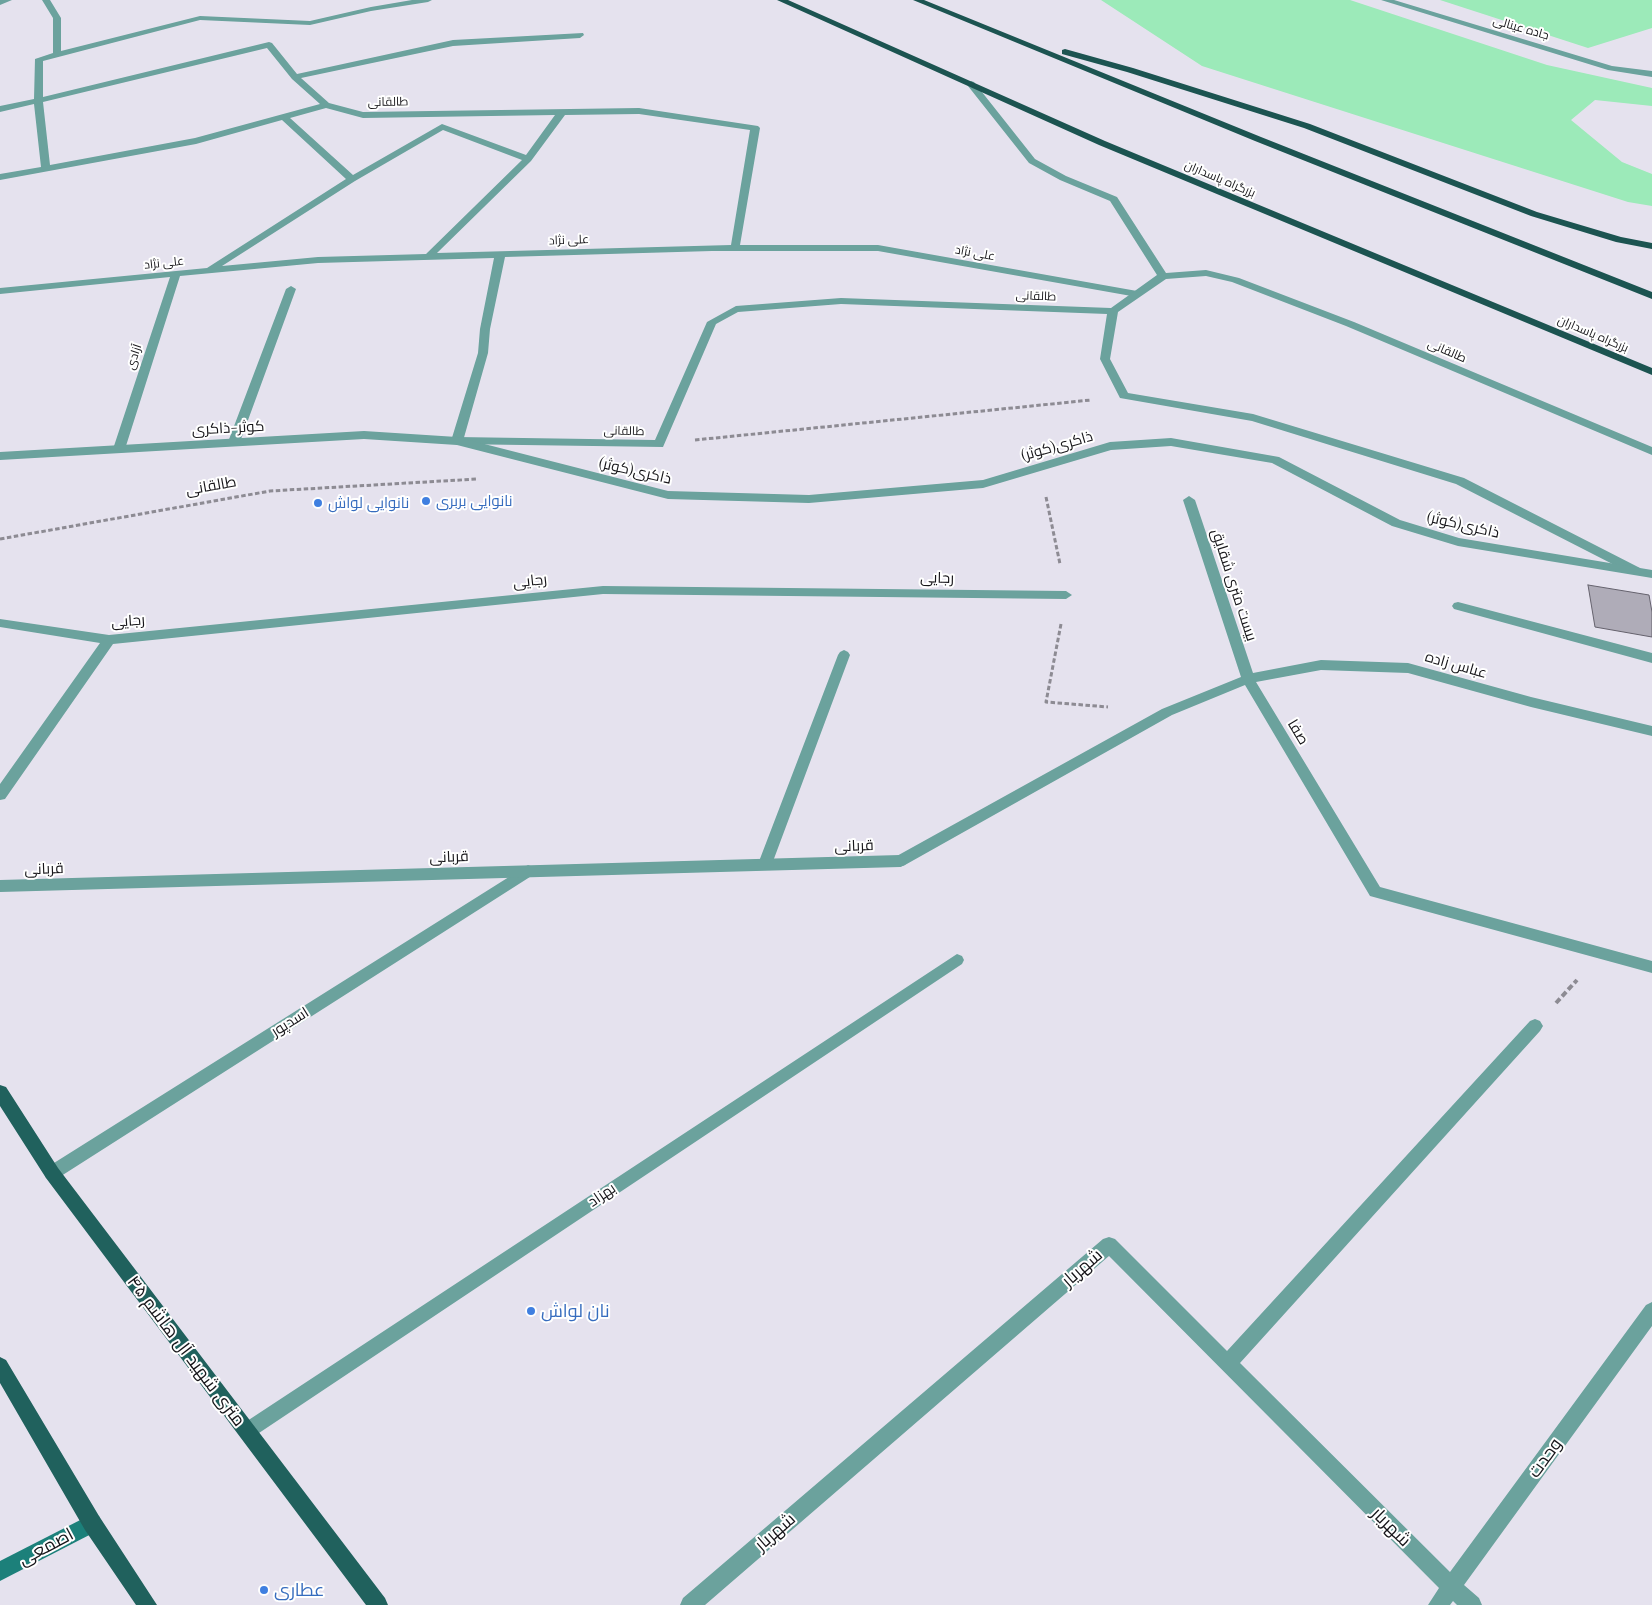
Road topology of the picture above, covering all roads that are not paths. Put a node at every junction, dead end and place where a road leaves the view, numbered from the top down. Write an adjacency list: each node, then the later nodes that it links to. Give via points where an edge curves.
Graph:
1 (8, 0): 7 (street)
2 (46, 0): 11 (street, via 57,18)
3 (428, 0): 8 (street)
4 (781, 0): 14 (highway, بزرگراه پاسداران)
5 (917, 0): 10 (highway)
6 (1385, 0): 12 (street, جاده عینالی, via 1611,68)
7 (0, 3)
8 (385, 4): 11 (street, via 310,23 200,18)
9 (580, 35): 13 (street, via 453,43)
10 (1007, 36): 24 (highway, via 1130,70 1307,126 1534,214 1619,240); 34 (highway)
11 (57, 54): 15 (street, via 39,59)
12 (1652, 74)
13 (295, 77): 15 (street, via 269,45); 16 (street)
14 (971, 84): 30 (street, via 1032,161 1114,199); 36 (highway, بزرگراه پاسداران, via 1111,147)
15 (38, 101): 17 (street); 21 (street)
16 (326, 105): 18 (street, طالقانی, via 363,115); 19 (street)
17 (0, 109)
18 (562, 112): 20 (street); 25 (street, طالقانی, via 639,111 756,128)
19 (284, 117): 21 (street, via 196,141); 23 (street)
20 (528, 159): 23 (street, via 442,127); 27 (street)
21 (46, 168): 22 (street)
22 (0, 177)
23 (352, 179): 28 (street)
24 (1652, 246)
25 (735, 248): 26 (street, علی نژاد); 33 (street, علی نژاد, via 878,248)
26 (500, 254): 27 (street, علی نژاد); 38 (lane, via 484,329 483,353)
27 (428, 257): 28 (street, علی نژاد, via 318,260)
28 (208, 271): 29 (street, علی نژاد)
29 (176, 274): 32 (street, علی نژاد); 39 (street, آزادی)
30 (1164, 276): 33 (street, طالقانی); 40 (street, طالقانی, via 1206,273 1235,280 1350,324)
31 (291, 289): 37 (street)
32 (0, 291)
33 (1137, 294): 35 (street, طالقانی)
34 (1652, 296)
35 (1113, 311): 38 (street, طالقانی, via 841,301 736,309 712,322 659,444); 43 (street, via 1105,359 1124,396 1253,418 1460,482)
36 (1652, 372)
37 (234, 442): 38 (street, کوثر-ذاکری, via 364,435); 39 (street, کوثر-ذاکری)
38 (457, 442): 43 (street, ذاکری(کوثر), via 668,495 809,499 983,484 1110,446 1171,442 1275,460 1396,523 1458,542)
39 (119, 449): 41 (street, کوثر-ذاکری)
40 (1652, 451)
41 (0, 456)
42 (1189, 500): 51 (street, بیست متری شقایق)
43 (1636, 571): 44 (street, ذاکری(کوثر))
44 (1652, 574)
45 (1066, 596): 48 (lane, رجایی, via 603,590)
46 (1458, 606): 50 (street)
47 (0, 623): 48 (lane, رجایی)
48 (109, 640): 53 (street)
49 (844, 655): 54 (street)
50 (1652, 658)
51 (1248, 679): 52 (street, عباس زاده, via 1321,665 1408,668); 54 (street, قربانی, via 1167,712 900,861); 58 (street, صفا, via 1375,892)
52 (1652, 731)
53 (0, 795)
54 (765, 864): 55 (street, قربانی)
55 (528, 871): 56 (street, قربانی); 61 (street, اسدپور)
56 (0, 886)
57 (957, 960): 65 (street, بهزاد)
58 (1652, 967)
59 (1535, 1026): 63 (street)
60 (0, 1092): 61 (main road, ۴۵ متری شهید آل هاشم)
61 (52, 1172): 65 (main road, ۴۵ متری شهید آل هاشم)
62 (1652, 1311): 68 (street, وحدت)
63 (1228, 1363): 68 (street, شهریار); 71 (street, شهریار, via 1110,1245)
64 (0, 1366): 66 (main road)
65 (247, 1431): 70 (main road, ۴۵ متری شهید آل هاشم)
66 (92, 1524): 67 (main road, اصمعی); 69 (main road)
67 (0, 1571)
68 (1451, 1587): 72 (street, وحدت); 73 (street, شهریار)
69 (147, 1605)
70 (378, 1605)
71 (690, 1605)
72 (1438, 1605)
73 (1472, 1605)

